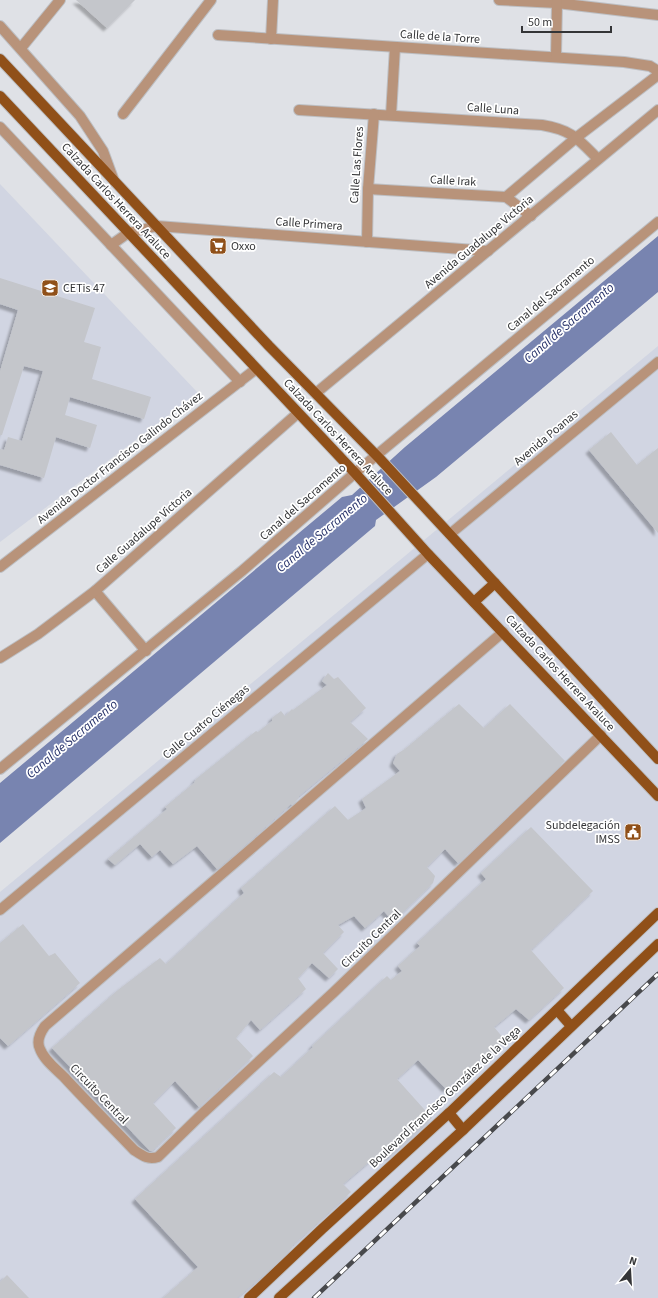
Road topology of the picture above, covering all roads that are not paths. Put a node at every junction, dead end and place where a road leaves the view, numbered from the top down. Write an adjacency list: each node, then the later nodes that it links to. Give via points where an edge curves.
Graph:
1 (60, 0): 11 (street)
2 (210, 0): 19 (street)
3 (273, 0): 9 (street)
4 (499, 0): 5 (street)
5 (557, 3): 6 (street); 12 (street)
6 (658, 15)
7 (0, 26): 11 (street)
8 (218, 35): 9 (street, Calle de la Torre)
9 (271, 39): 10 (street, Calle de la Torre)
10 (395, 46): 12 (street, Calle de la Torre); 21 (street)
11 (21, 48): 25 (street, via 88,127 103,151)
12 (556, 57): 14 (street, Calle de la Torre, via 638,64 650,66)
13 (0, 59): 25 (main road, Calzada Carlos Herrera Araluce)
14 (658, 71)
15 (658, 75): 23 (street, Avenida Guadalupe Victoria)
16 (0, 96): 31 (main road, Calzada Carlos Herrera Araluce)
17 (300, 110): 20 (street, Calle Luna)
18 (658, 110): 24 (street, Avenida Guadalupe Victoria)
19 (123, 114)
20 (374, 114): 21 (street, Calle Luna); 26 (street, Calle Las Flores)
21 (391, 115): 23 (street, Calle Luna, via 542,125)
22 (0, 127): 33 (street)
23 (577, 137): 24 (street, Calle Luna); 27 (street, Avenida Guadalupe Victoria)
24 (598, 160): 28 (street, Avenida Guadalupe Victoria)
25 (115, 183): 30 (main road, Calzada Carlos Herrera Araluce)
26 (368, 189): 27 (street, Calle Irak); 32 (street, Calle Las Flores)
27 (506, 197): 28 (street)
28 (531, 216): 34 (street, Avenida Guadalupe Victoria)
29 (658, 222): 40 (street, Canal del Sacramento)
30 (157, 226): 31 (street, Calle Primera); 32 (street, Calle Primera); 38 (main road, Calzada Carlos Herrera Araluce)
31 (128, 233): 33 (street); 36 (main road, Calzada Carlos Herrera Araluce)
32 (367, 242): 34 (street, Calle Primera)
33 (111, 245): 37 (street)
34 (488, 251): 38 (street, Avenida Guadalupe Victoria)
35 (658, 362): 42 (street, Avenida Poanas)
36 (256, 369): 37 (street, Avenida Doctor Francisco Galindo Chávez); 39 (main road, Calzada Carlos Herrera Araluce)
37 (240, 382): 44 (street, Avenida Doctor Francisco Galindo Chávez)
38 (316, 394): 40 (main road, Calzada Carlos Herrera Araluce)
39 (298, 413): 41 (main road, Calzada Carlos Herrera Araluce); 46 (street, Calle Guadalupe Victoria)
40 (378, 458): 41 (street, Canal del Sacramento); 42 (main road, Calzada Carlos Herrera Araluce)
41 (357, 475): 43 (main road, Calzada Carlos Herrera Araluce); 49 (street, Canal del Sacramento)
42 (450, 534): 45 (main road, Calzada Carlos Herrera Araluce)
43 (428, 554): 47 (main road, Calzada Carlos Herrera Araluce); 55 (street, Calle Cuatro Ciénegas)
44 (0, 567)
45 (495, 583): 47 (main road); 52 (main road, Calzada Carlos Herrera Araluce)
46 (95, 591): 49 (street); 50 (street, Calle Guadalupe Victoria, via 38,634)
47 (474, 602): 48 (main road, Calzada Carlos Herrera Araluce)
48 (504, 632): 51 (main road, Calzada Carlos Herrera Araluce); 51 (street, Circuito Central, via 45,1026 38,1041 47,1060 134,1150 152,1159 158,1157)
49 (146, 651): 53 (street, Canal del Sacramento)
50 (0, 658)
51 (601, 735): 54 (main road, Calzada Carlos Herrera Araluce)
52 (658, 759)
53 (0, 769)
54 (658, 796)
55 (0, 910)
56 (658, 913): 58 (main road, Boulevard Francisco González de la Vega)
57 (658, 944): 59 (main road)
58 (557, 1010): 59 (main road); 60 (main road, Boulevard Francisco González de la Vega)
59 (571, 1026): 61 (main road)
60 (449, 1113): 61 (main road); 62 (main road, Boulevard Francisco González de la Vega)
61 (463, 1130): 63 (main road)
62 (249, 1298)
63 (279, 1298)

